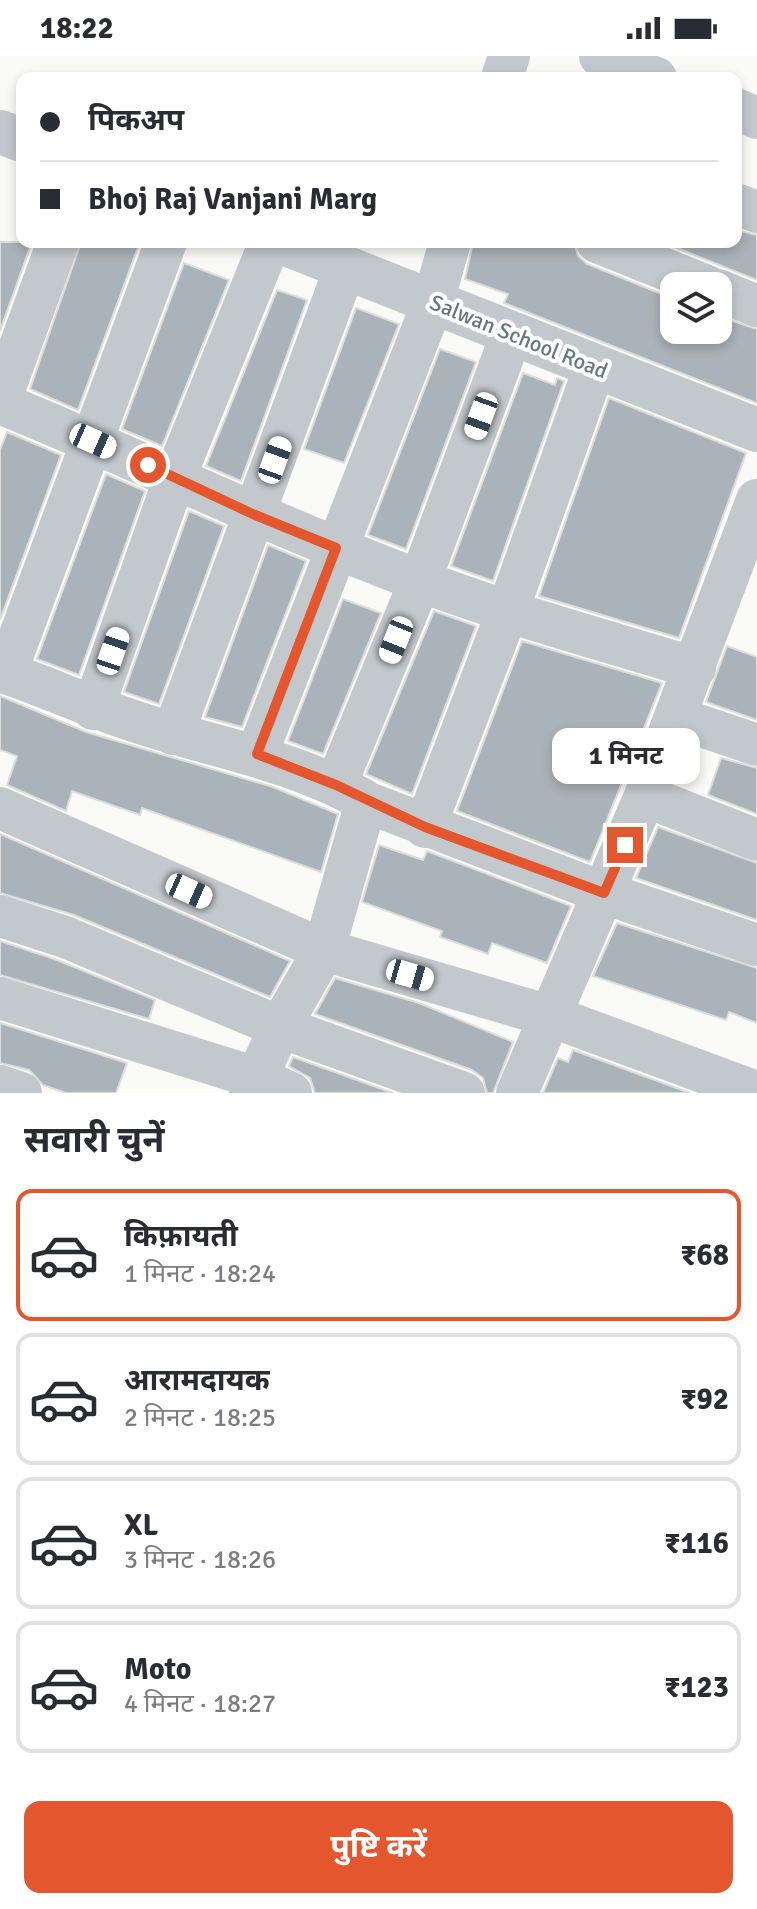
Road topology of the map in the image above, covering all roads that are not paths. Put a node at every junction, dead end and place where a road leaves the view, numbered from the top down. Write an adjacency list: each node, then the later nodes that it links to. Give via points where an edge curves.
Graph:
1 (600, 56): 2 (street)
2 (641, 72)
3 (56, 248): 16 (street)
4 (164, 248): 18 (street)
5 (268, 248): 19 (street)
6 (296, 248): 9 (street, Salwan School Road)
7 (448, 248): 12 (street)
8 (612, 248): 10 (street)
9 (345, 268): 12 (street, Salwan School Road); 21 (street)
10 (672, 272)
11 (732, 296): 13 (street)
12 (433, 302): 14 (street, Salwan School Road); 22 (street)
13 (757, 306)
14 (512, 333): 15 (street, Salwan School Road); 23 (street)
15 (595, 366): 17 (street, Salwan School Road); 24 (street)
16 (0, 402): 18 (street)
17 (757, 430)
18 (93, 441): 19 (street); 26 (street)
19 (175, 477): 21 (street); 27 (street)
20 (757, 500): 25 (street)
21 (255, 515): 22 (street); 29 (street)
22 (336, 548): 23 (street); 31 (street)
23 (420, 581): 24 (street); 32 (street)
24 (508, 610): 25 (street); 35 (street)
25 (695, 668): 28 (street)
26 (3, 672): 27 (street)
27 (93, 709): 29 (street)
28 (675, 717): 30 (street); 33 (street)
29 (173, 734): 31 (street)
30 (757, 745)
31 (257, 754): 32 (street)
32 (351, 794): 35 (street); 40 (street)
33 (645, 796): 36 (street); 37 (street)
34 (0, 808): 40 (street)
35 (425, 827): 37 (street)
36 (757, 840)
37 (604, 893): 39 (street); 42 (street)
38 (0, 916): 43 (street, via 65,937)
39 (757, 945)
40 (324, 950): 42 (street); 43 (street)
41 (0, 998): 45 (street)
42 (553, 1017): 46 (street); 49 (street)
43 (280, 1027): 45 (street); 48 (street)
44 (0, 1086): 47 (street)
45 (266, 1088)
46 (757, 1092)
47 (21, 1093)
48 (464, 1093)
49 (517, 1093)

